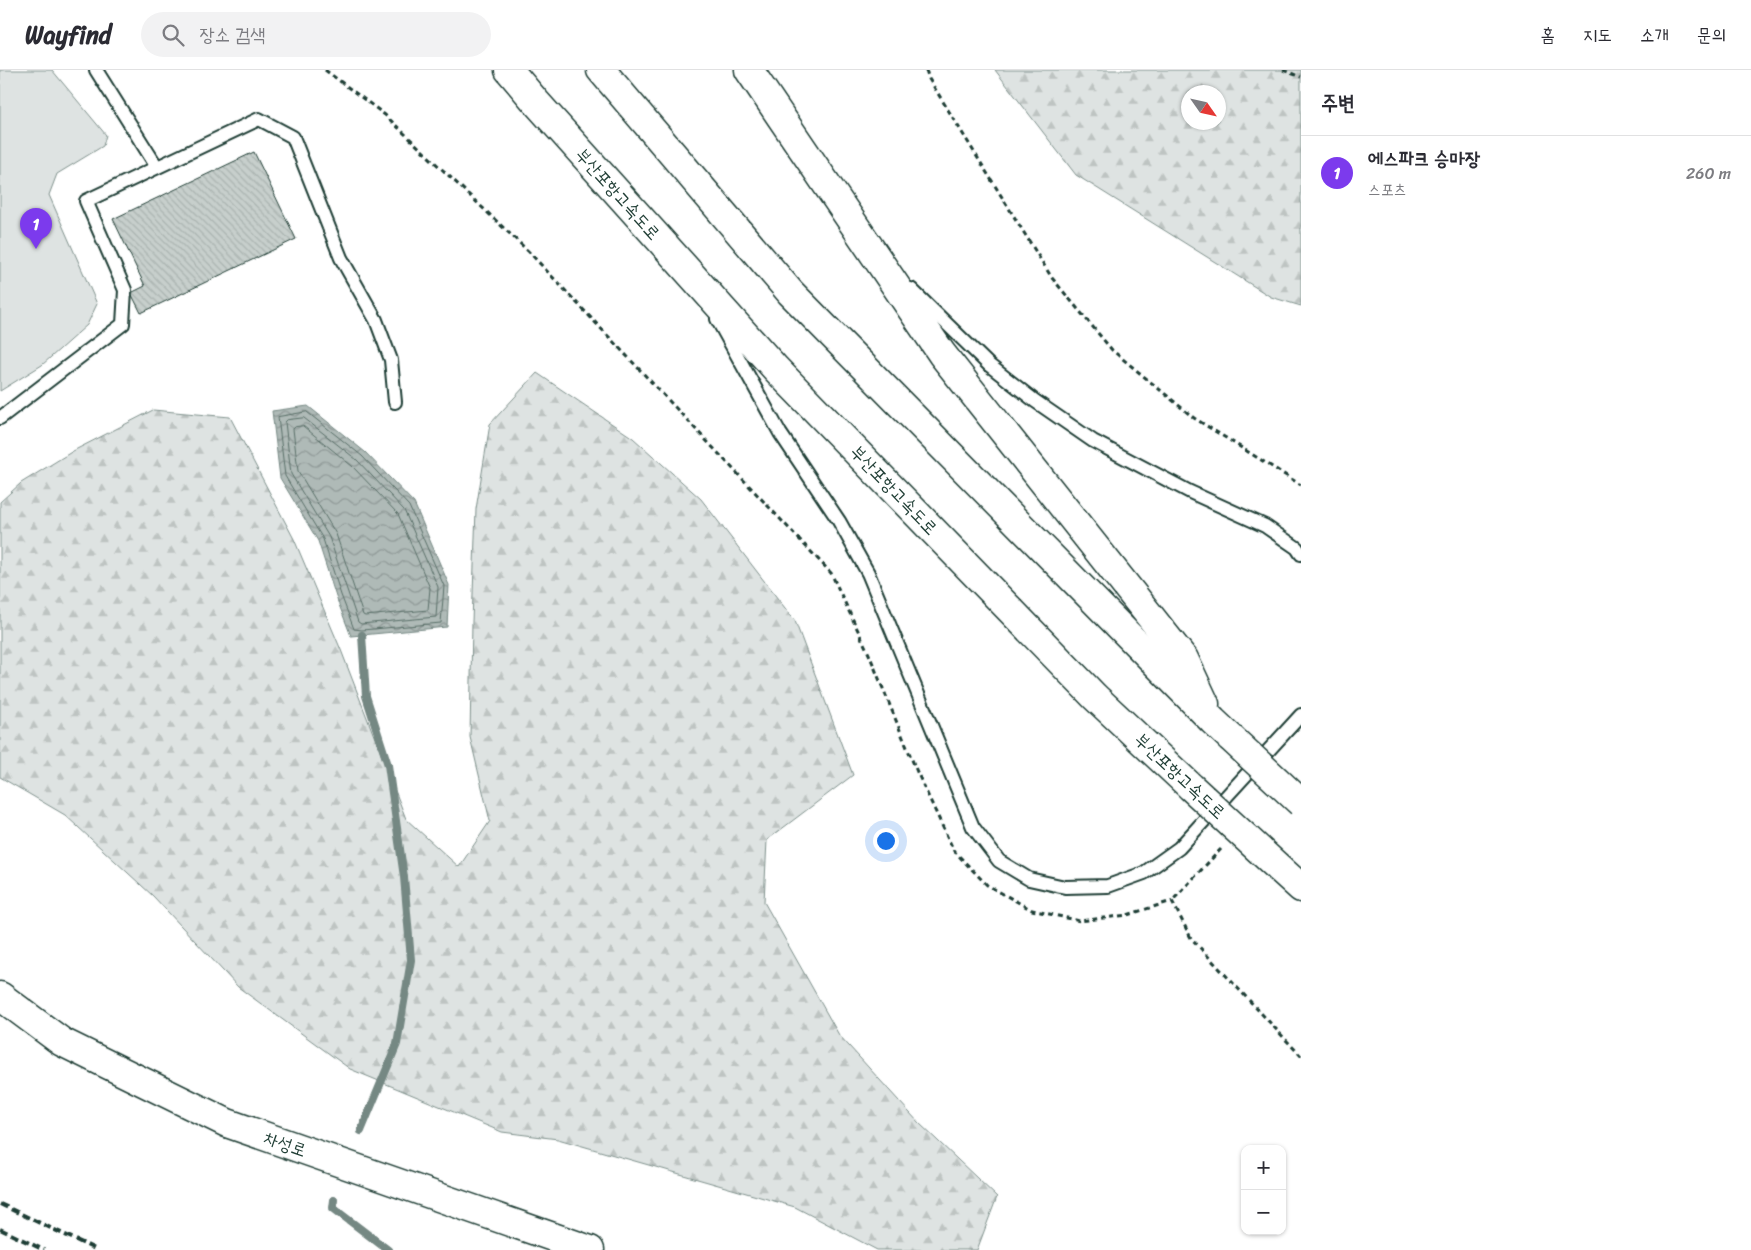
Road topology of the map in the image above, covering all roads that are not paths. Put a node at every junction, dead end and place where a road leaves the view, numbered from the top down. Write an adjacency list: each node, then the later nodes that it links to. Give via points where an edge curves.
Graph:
1 (96, 70): 5 (lane)
2 (509, 70): 7 (main road, 부산포항고속도로)
3 (601, 70): 12 (main road, via 790,292)
4 (749, 70): 6 (main road)
5 (157, 167): 8 (lane, via 259,119 294,137 341,258 376,320 390,360); 9 (lane, via 86,201 125,290 123,324)
6 (874, 255): 10 (lane, via 989,365 1035,402 1093,441 1190,492 1266,526); 12 (main road, via 942,354 1184,659)
7 (697, 281): 11 (lane, via 780,434 839,521 868,573 973,827 999,861 1029,879 1065,887 1108,886 1144,873 1179,848); 14 (main road, 부산포항고속도로, bridge, via 776,369 1095,697)
8 (396, 402)
9 (0, 418)
10 (1301, 554)
11 (1301, 715)
12 (1222, 730): 13 (main road, bridge)
13 (1301, 803)
14 (1301, 888)
15 (0, 996): 16 (main road, 차성로, via 62,1042 227,1123)
16 (590, 1250)

